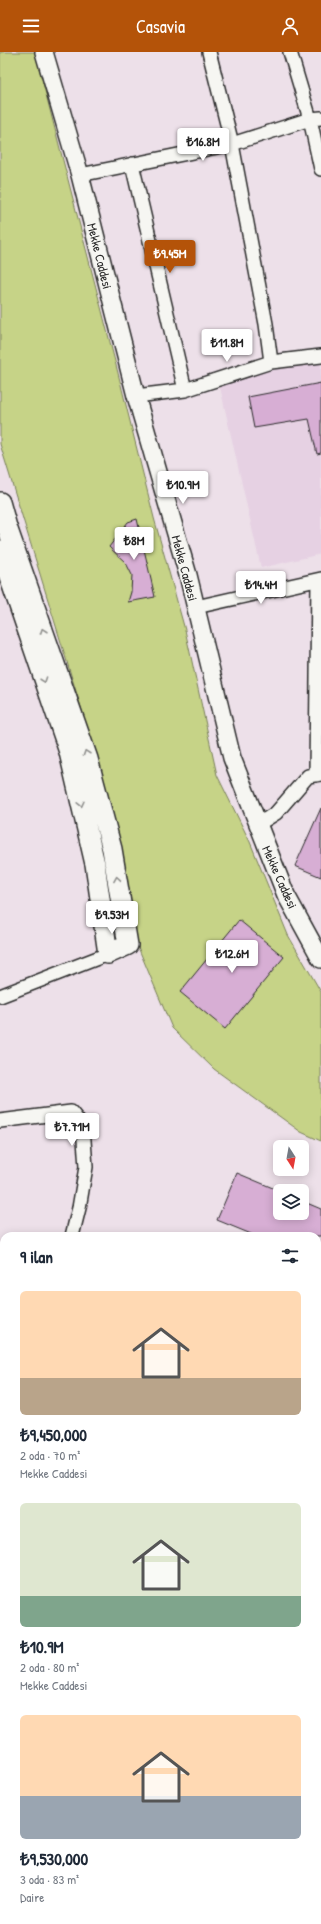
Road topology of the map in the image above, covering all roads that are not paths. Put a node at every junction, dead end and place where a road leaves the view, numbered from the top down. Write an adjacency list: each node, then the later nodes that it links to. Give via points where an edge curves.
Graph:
1 (44, 52): 8 (street, Mekke Caddesi)
2 (209, 52): 5 (street)
3 (290, 52): 4 (street)
4 (315, 118): 5 (street); 7 (street)
5 (232, 144): 6 (street); 10 (street, via 265,316)
6 (132, 164): 8 (street); 11 (street)
7 (321, 169)
8 (80, 174): 12 (street, Mekke Caddesi)
9 (321, 356): 10 (street)
10 (271, 362): 11 (street)
11 (184, 390): 12 (street)
12 (136, 396): 16 (street, Mekke Caddesi)
13 (0, 502): 19 (main road, one-way to 13, via 128,945 112,849 88,758)
14 (0, 550): 19 (main road, one-way to 19, via 69,752 95,864)
15 (319, 580): 16 (street); 17 (street)
16 (196, 607): 18 (street, Mekke Caddesi, via 232,758)
17 (318, 775): 18 (street, via 308,776 276,812)
18 (257, 825): 20 (street, Mekke Caddesi, via 286,895)
19 (108, 954): 21 (street)
20 (321, 959)
21 (0, 996)
22 (0, 1122): 23 (street, via 71,1112 83,1127 86,1167)
23 (73, 1232)

